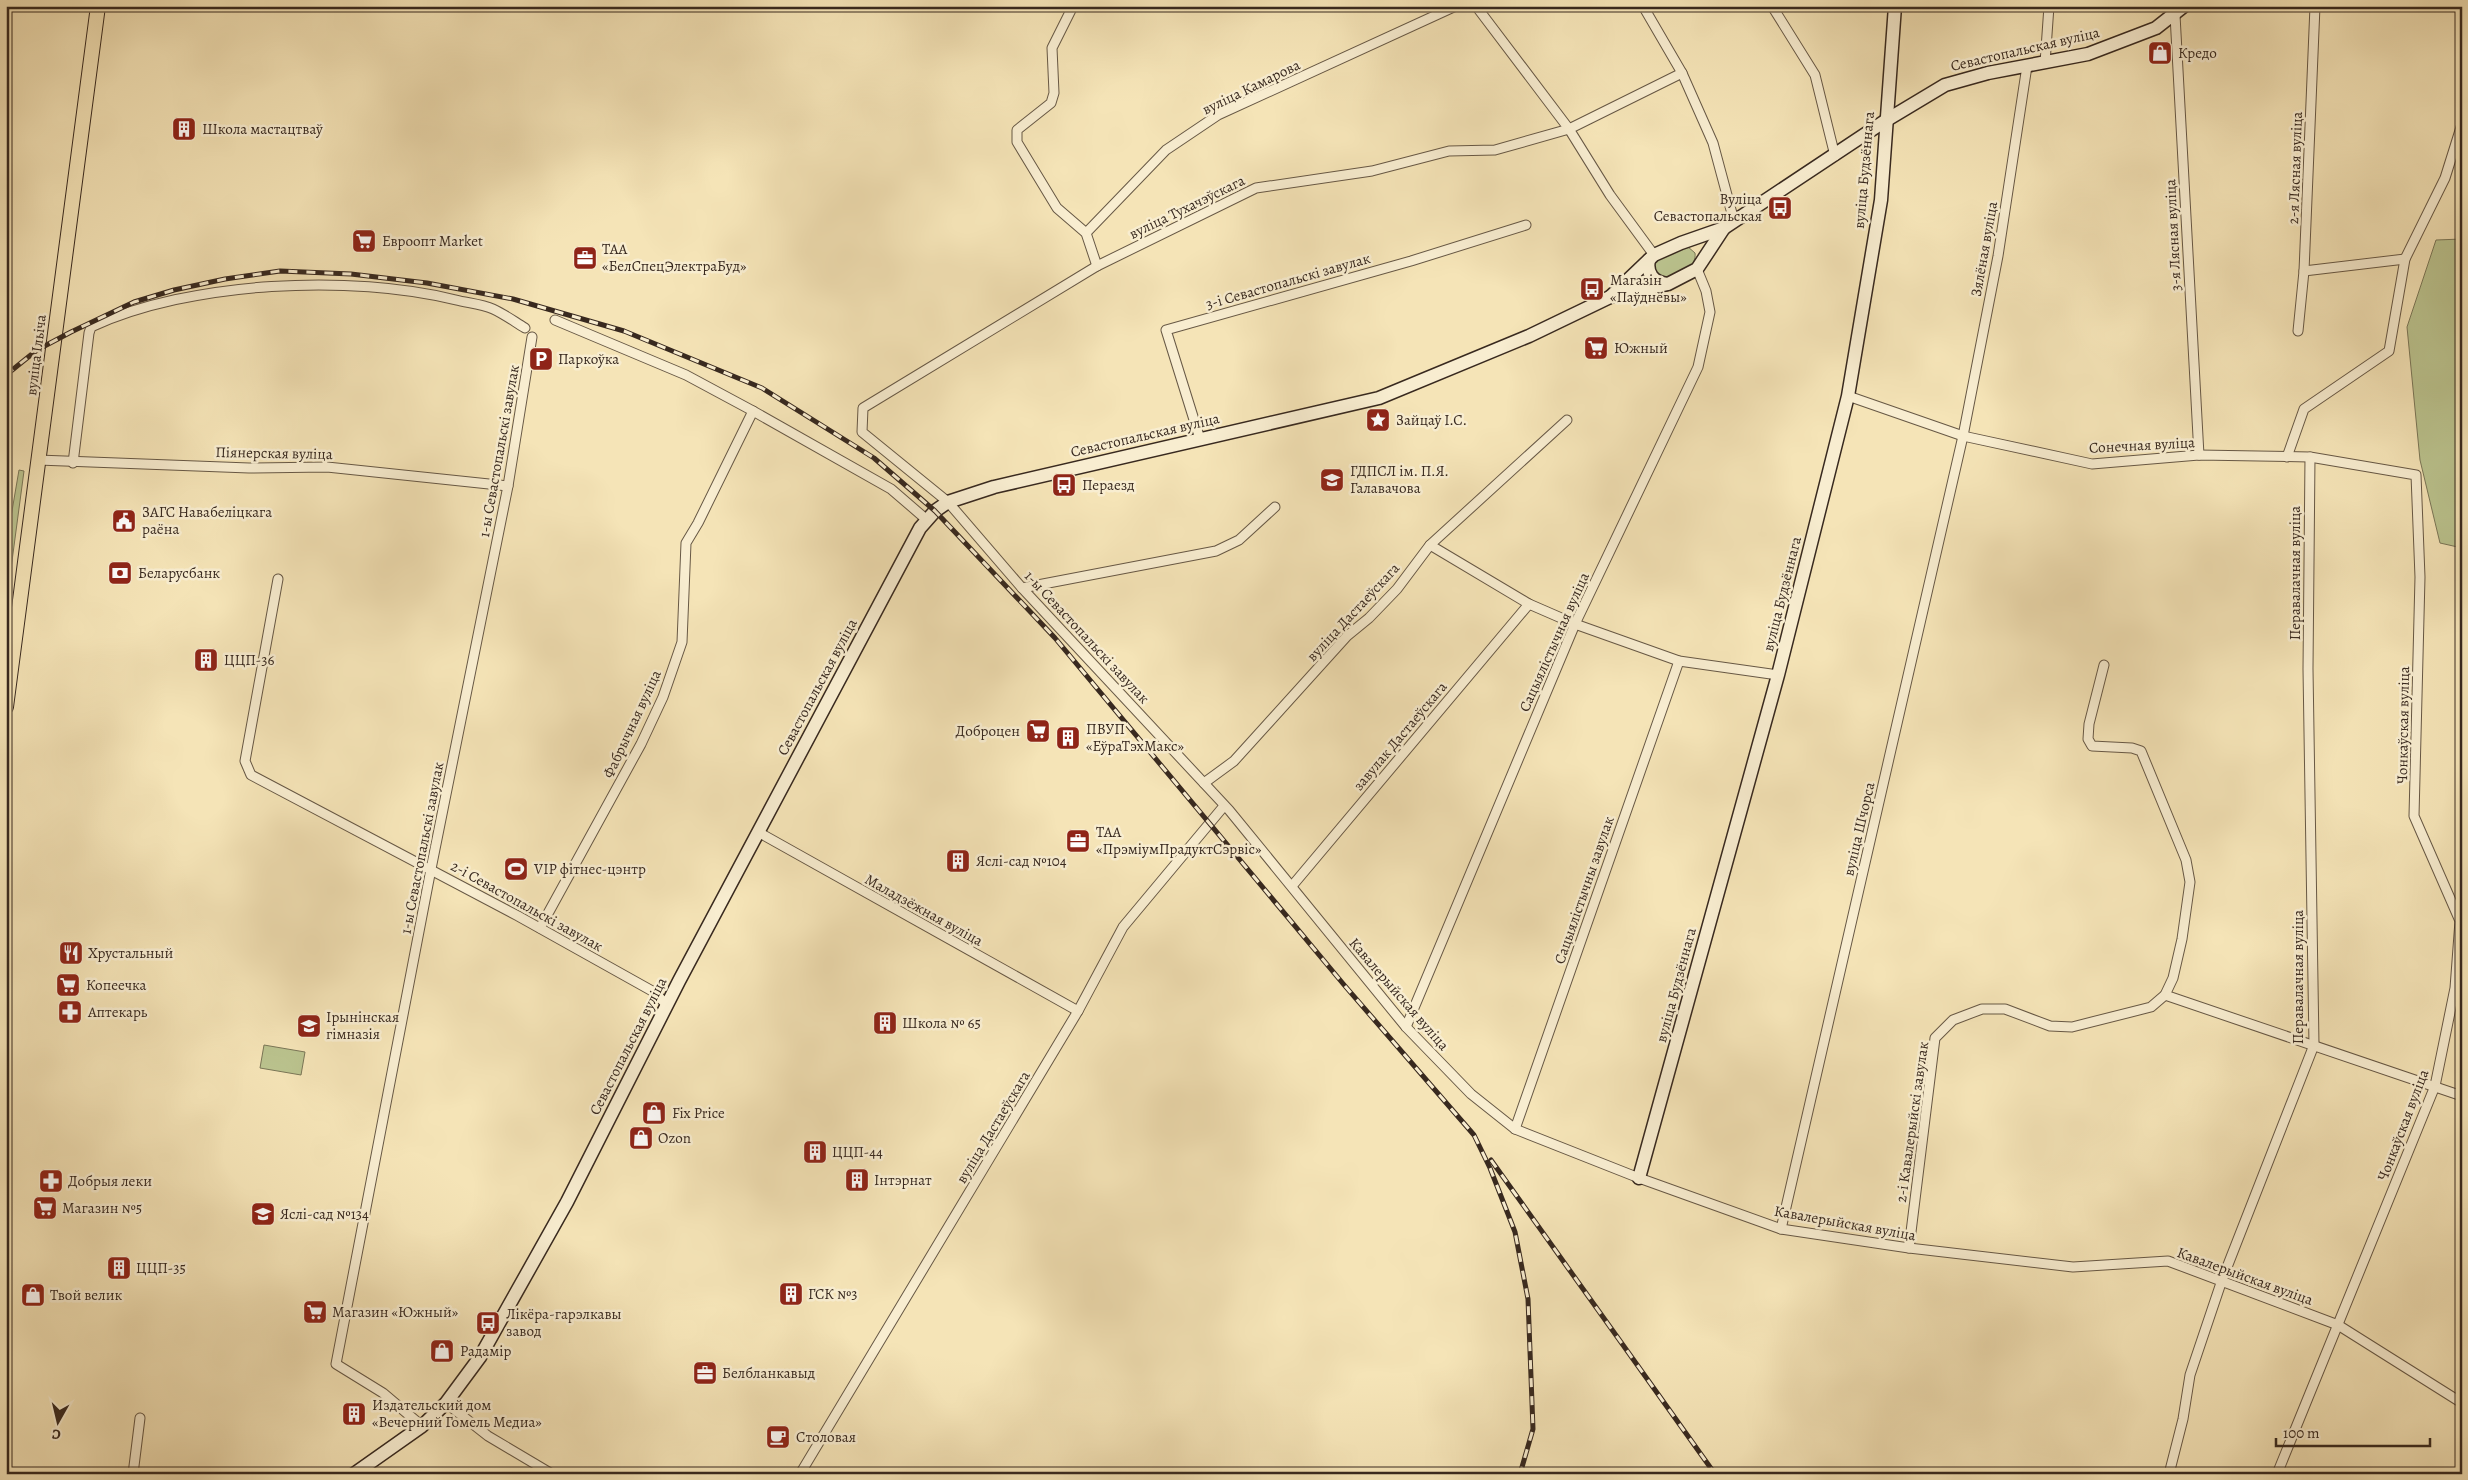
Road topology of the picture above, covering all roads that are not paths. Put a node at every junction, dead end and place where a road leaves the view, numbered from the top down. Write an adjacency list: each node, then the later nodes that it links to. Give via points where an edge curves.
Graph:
1 (98, 6): 41 (main road, вуліца Ільіча)
2 (1073, 6): 20 (street, via 1052,48 1054,93 1051,103 1017,130 1017,142 1057,208)
3 (1456, 6): 20 (street, вуліца Камарова, via 1218,115 1166,150)
4 (1476, 6): 16 (street)
5 (1643, 6): 13 (street)
6 (1772, 6): 17 (street, via 1815,76)
7 (1895, 6): 14 (street, вуліца Будзённага)
8 (2049, 6): 11 (street)
9 (2315, 6): 26 (street, 2-я Лясная вуліца)
10 (2180, 10): 11 (street, Севастопальская вуліца, via 2156,28 2088,54); 38 (street, 3-я Лясная вуліца)
11 (2045, 63): 12 (street, Севастопальская вуліца)
12 (2027, 66): 14 (street, Севастопальская вуліца, via 1945,85); 36 (street, Зялёная вуліца, via 1998,256)
13 (1682, 73): 16 (street, вуліца Тухачэўскага); 18 (street, via 1713,143)
14 (1885, 120): 17 (street, Севастопальская вуліца); 33 (street, вуліца Будзённага, via 1881,200)
15 (2462, 124): 23 (street, via 2445,178)
16 (1569, 129): 22 (street); 24 (street, вуліца Тухачэўскага, via 1496,150 1449,151 1372,171 1256,188)
17 (1835, 156): 18 (street, Севастопальская вуліца)
18 (1729, 224): 21 (street, Севастопальская вуліца); 25 (street, Севастопальская вуліца)
19 (1526, 226): 37 (street, 3-і Севастопальскі завулак, via 1166,330)
20 (1086, 233): 24 (street)
21 (1681, 243): 22 (street, Севастопальская вуліца); 25 (street, via 1698,249 1700,261)
22 (1652, 258): 27 (street, via 1648,272 1655,280); 28 (street, Севастопальская вуліца)
23 (2404, 259): 26 (street); 39 (street, via 2389,350 2304,409)
24 (1097, 266): 45 (street, вуліца Тухачэўскага, via 863,408 862,432)
25 (1697, 269): 27 (street, Севастопальская вуліца); 52 (street, Сацыялістычная вуліца, via 1710,312 1698,367)
26 (2304, 271): 31 (street, 2-я Лясная вуліца)
27 (1668, 284): 28 (street, Севастопальская вуліца)
28 (1610, 297): 37 (street, Севастопальская вуліца, via 1496,351 1379,398)
29 (555, 320): 34 (street, via 686,375)
30 (525, 328): 42 (street, via 493,309 428,293 339,284 248,289 176,300 108,319 91,326 88,333)
31 (2298, 331)
32 (532, 337): 44 (street, 1-ы Севастопальскі завулак)
33 (1848, 396): 36 (street, Сонечная вуліца); 56 (street, вуліца Будзённага)
34 (753, 411): 47 (street, via 891,489); 63 (street, Фабрычная вуліца, via 686,543 682,642 663,697 641,744)
35 (1567, 420): 48 (street, вуліца Дастаеўскага)
36 (1964, 436): 38 (street, Сонечная вуліца, via 2092,464); 73 (street, вуліца Шчорса)
37 (1200, 439): 45 (street, Севастопальская вуліца, via 994,487)
38 (2199, 455): 39 (street, Сонечная вуліца)
39 (2287, 457): 40 (street, Сонечная вуліца)
40 (2310, 457): 43 (street, Сонечная вуліца); 68 (street, Перавалачная вуліца, via 2308,669)
41 (38, 460): 42 (street, Піянерская вуліца); 53 (main road, вуліца Ільіча)
42 (73, 463): 44 (street, Піянерская вуліца, via 327,467)
43 (2416, 475): 69 (street, Чонкаўская вуліца, via 2420,577 2414,816 2460,921 2455,988)
44 (508, 486): 61 (street, 1-ы Севастопальскі завулак)
45 (948, 502): 47 (street, Севастопальская вуліца); 50 (street, 1-ы Севастопальскі завулак)
46 (1275, 507): 50 (street, via 1239,540 1216,551)
47 (927, 520): 60 (street, Севастопальская вуліца)
48 (1430, 545): 51 (street); 58 (street, вуліца Дастаеўскага, via 1397,590 1347,636 1234,761)
49 (278, 579): 61 (street, 2-і Севастопальскі завулак, via 244,761 251,775)
50 (1022, 588): 58 (street, 1-ы Севастопальскі завулак)
51 (1529, 604): 52 (street); 62 (street, завулак Дастаеўскага)
52 (1575, 624): 54 (street); 67 (street, Сацыялістычная вуліца)
53 (9, 657): 57 (main road, вуліца Ільіча)
54 (1679, 661): 56 (street); 71 (street, Сацыялістычны завулак)
55 (2104, 665): 64 (street, via 2088,739 2092,746 2141,751 2186,860 2190,882 2182,939 2173,978)
56 (1778, 675): 72 (street, вуліца Будзённага)
57 (6, 708)
58 (1204, 783): 59 (street, 1-ы Севастопальскі завулак)
59 (1226, 808): 62 (street, Кавалерыйская вуліца); 66 (street, вуліца Дастаеўскага, via 1123,927)
60 (758, 832): 65 (street, Севастопальская вуліца); 66 (street, Маладзёжная вуліца)
61 (431, 869): 63 (street, 2-і Севастопальскі завулак); 80 (street, 1-ы Севастопальскі завулак, via 336,1364 383,1393)
62 (1292, 886): 67 (street, Кавалерыйская вуліца)
63 (540, 928): 65 (street, 2-і Севастопальскі завулак, via 654,992)
64 (2165, 995): 68 (street); 74 (street, 2-і Кавалерыйскі завулак, via 2151,1007 2072,1027 2050,1026 2004,1009 1982,1009 1953,1020 1935,1038)
65 (667, 1005): 78 (street, Севастопальская вуліца, via 531,1269 480,1357)
66 (1078, 1011): 84 (street, вуліца Дастаеўскага)
67 (1406, 1027): 71 (street, Кавалерыйская вуліца, via 1472,1094)
68 (2314, 1045): 69 (street); 75 (street, Перавалачная вуліца)
69 (2435, 1086): 70 (street); 76 (street, Чонкаўская вуліца)
70 (2462, 1096)
71 (1515, 1129): 72 (street, Кавалерыйская вуліца)
72 (1639, 1178): 73 (street, Кавалерыйская вуліца)
73 (1781, 1229): 74 (street, Кавалерыйская вуліца)
74 (1909, 1248): 75 (street, Кавалерыйская вуліца, via 2074,1267 2168,1261)
75 (2222, 1280): 76 (street, Кавалерыйская вуліца); 85 (street, Перавалачная вуліца, via 2190,1375 2184,1419)
76 (2338, 1326): 77 (street, Кавалерыйская вуліца); 86 (street, Чонкаўская вуліца)
77 (2462, 1402)
78 (446, 1404): 80 (street, Севастопальская вуліца); 83 (street, via 488,1436)
79 (140, 1418): 81 (street)
80 (422, 1426): 82 (street, Севастопальская вуліца)
81 (133, 1474)
82 (354, 1474)
83 (552, 1474)
84 (800, 1474)
85 (2169, 1474)
86 (2277, 1474)

